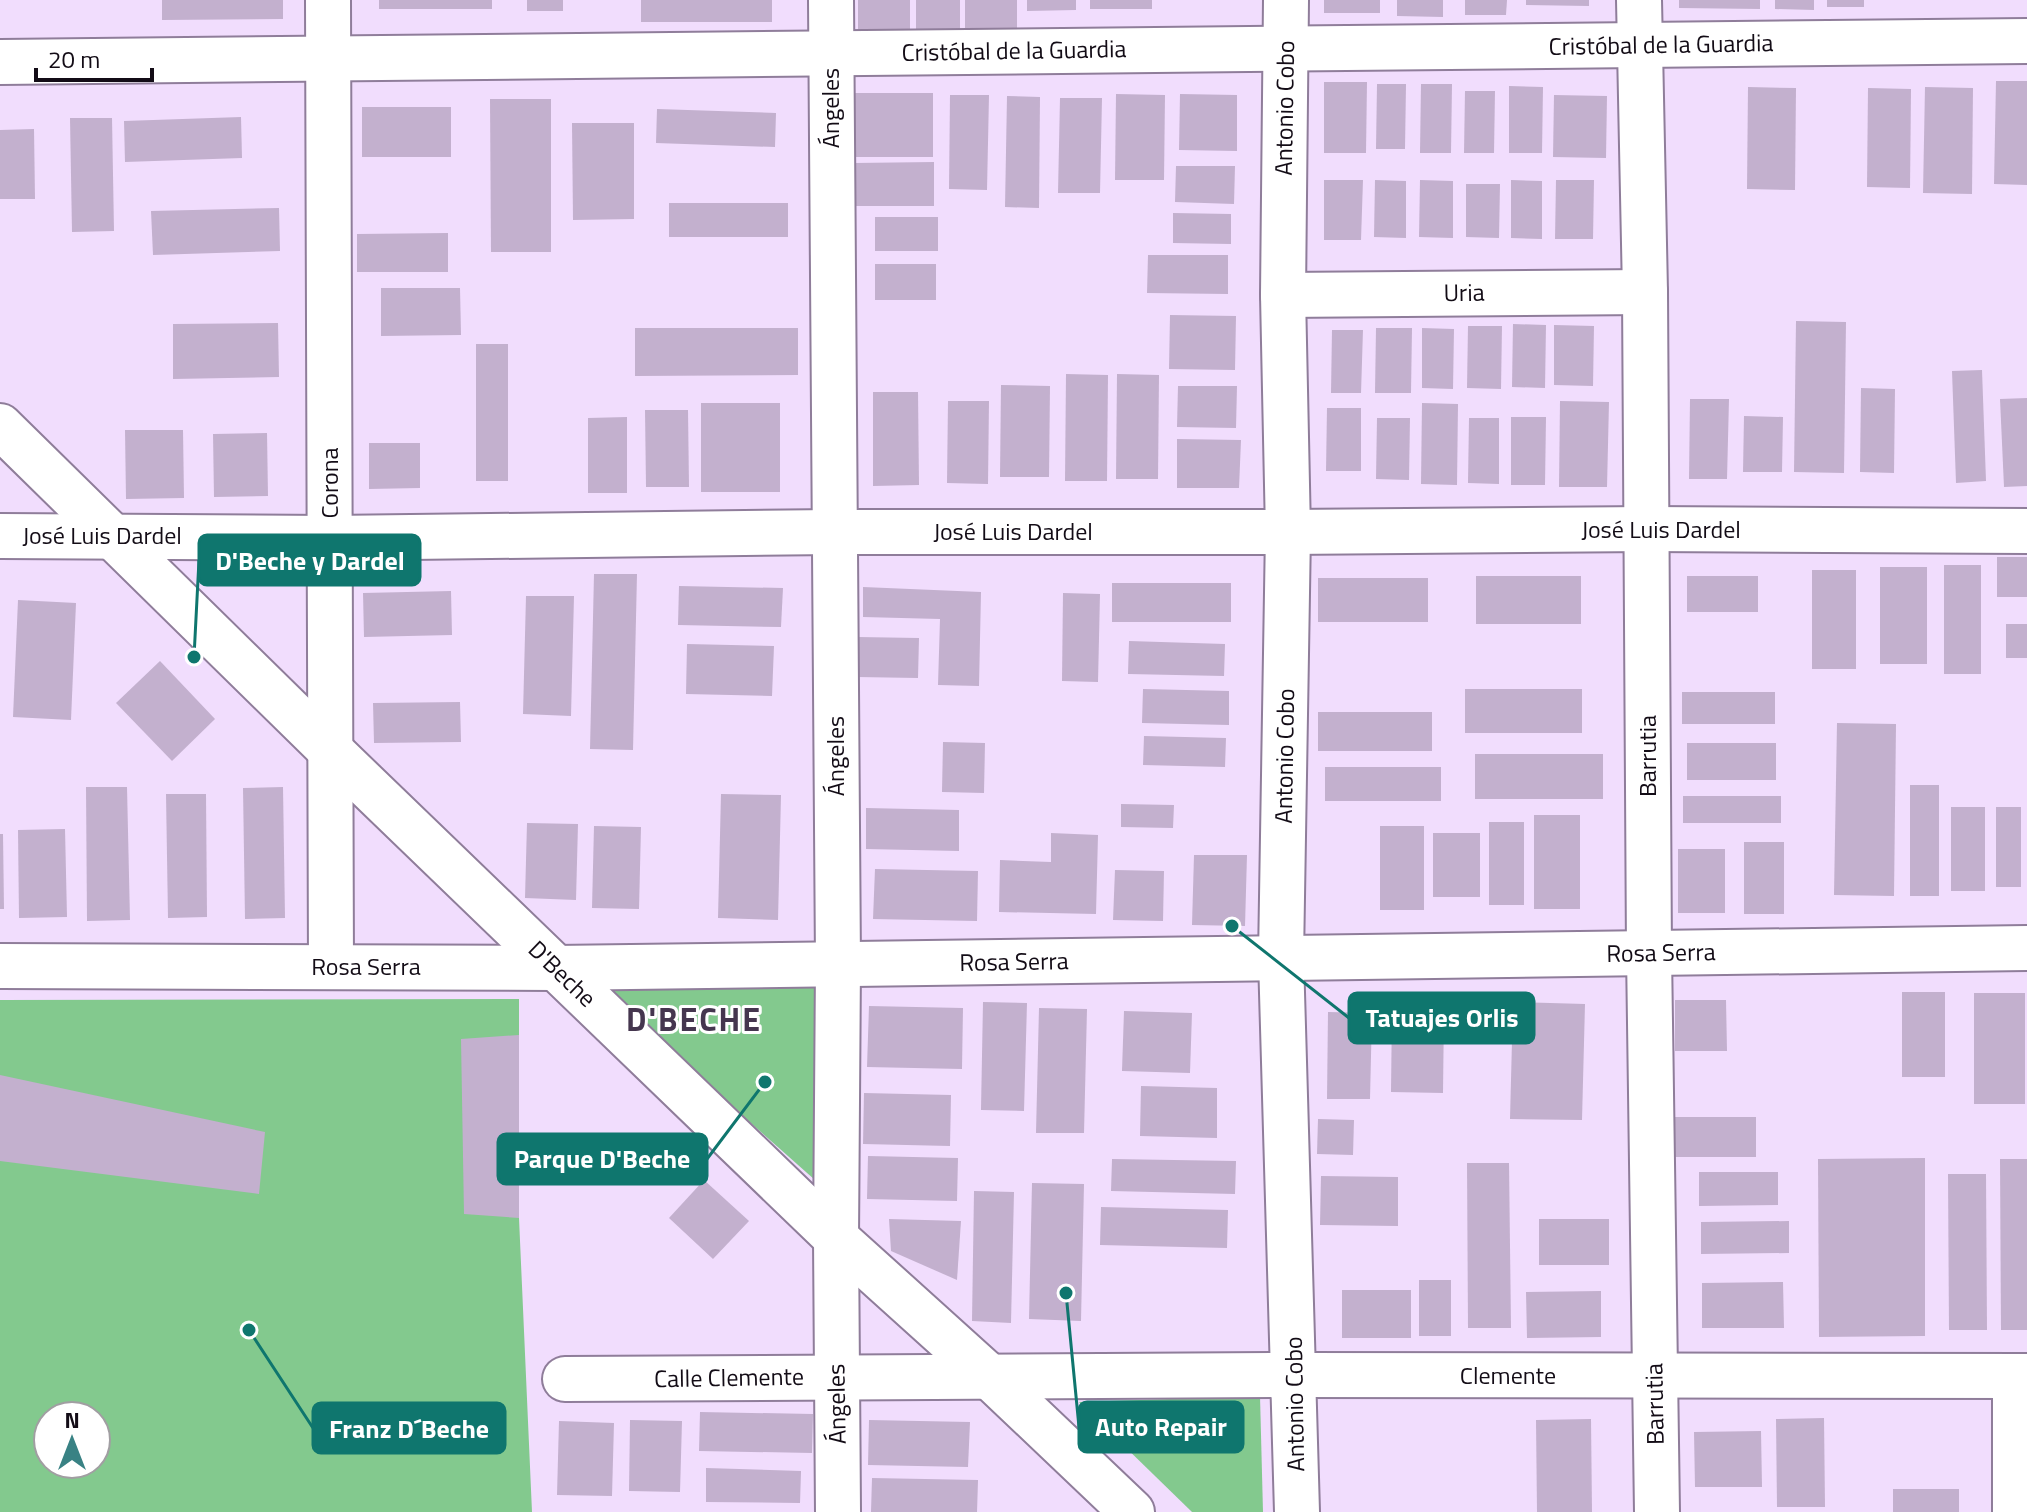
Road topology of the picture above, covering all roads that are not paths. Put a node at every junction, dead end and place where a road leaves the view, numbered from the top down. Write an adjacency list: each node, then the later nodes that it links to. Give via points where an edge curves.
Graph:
1 (328, 0): 9 (street, Corona)
2 (831, 0): 8 (street, Ángeles)
3 (1286, 0): 7 (street, Antonio Cobo)
4 (1639, 0): 6 (street, Barrutia)
5 (2027, 41): 6 (street, Cristóbal de la Guardia)
6 (1638, 45): 7 (street, Cristóbal de la Guardia); 11 (street, Barrutia)
7 (1286, 49): 8 (street, Cristóbal de la Guardia); 12 (street, Antonio Cobo)
8 (830, 53): 9 (street, Cristóbal de la Guardia); 16 (street, Ángeles)
9 (327, 58): 10 (street, Cristóbal de la Guardia); 20 (street, Corona)
10 (0, 62)
11 (1645, 292): 12 (street, Uria); 14 (street, Barrutia)
12 (1283, 295): 17 (street, Antonio Cobo)
13 (0, 426): 19 (street, D'Beche)
14 (1647, 529): 15 (street, José Luis Dardel); 17 (street, José Luis Dardel); 23 (street, Barrutia)
15 (2027, 531)
16 (834, 532): 17 (street, José Luis Dardel); 20 (street, José Luis Dardel); 25 (street, Ángeles)
17 (1288, 532): 24 (street, Antonio Cobo)
18 (0, 536): 19 (street, José Luis Dardel)
19 (112, 536): 20 (street, José Luis Dardel); 21 (street, D'Beche)
20 (331, 538): 21 (street, Corona)
21 (329, 749): 27 (street, Corona); 28 (street, D'Beche)
22 (2027, 948): 23 (street, Rosa Serra)
23 (1649, 953): 24 (street, Rosa Serra); 34 (street, Barrutia)
24 (1281, 958): 25 (street, Rosa Serra); 30 (street, Antonio Cobo)
25 (838, 964): 28 (street, Rosa Serra); 29 (street, Ángeles)
26 (0, 966): 27 (street, Rosa Serra)
27 (331, 967): 28 (street, Rosa Serra)
28 (555, 968): 29 (street, D'Beche)
29 (836, 1238): 32 (street, Ángeles); 33 (street, D'Beche)
30 (1294, 1375): 33 (street, Clemente); 34 (street, Clemente); 38 (street, Antonio Cobo)
31 (2021, 1376): 34 (street, Clemente); 40 (street)
32 (837, 1377): 33 (street, Calle Clemente); 35 (street, Calle Clemente); 36 (street, Ángeles)
33 (990, 1377): 37 (street, D'Beche)
34 (1655, 1378): 39 (street, Barrutia)
35 (565, 1379)
36 (838, 1512)
37 (1132, 1512)
38 (1297, 1512)
39 (1657, 1512)
40 (2015, 1512)

